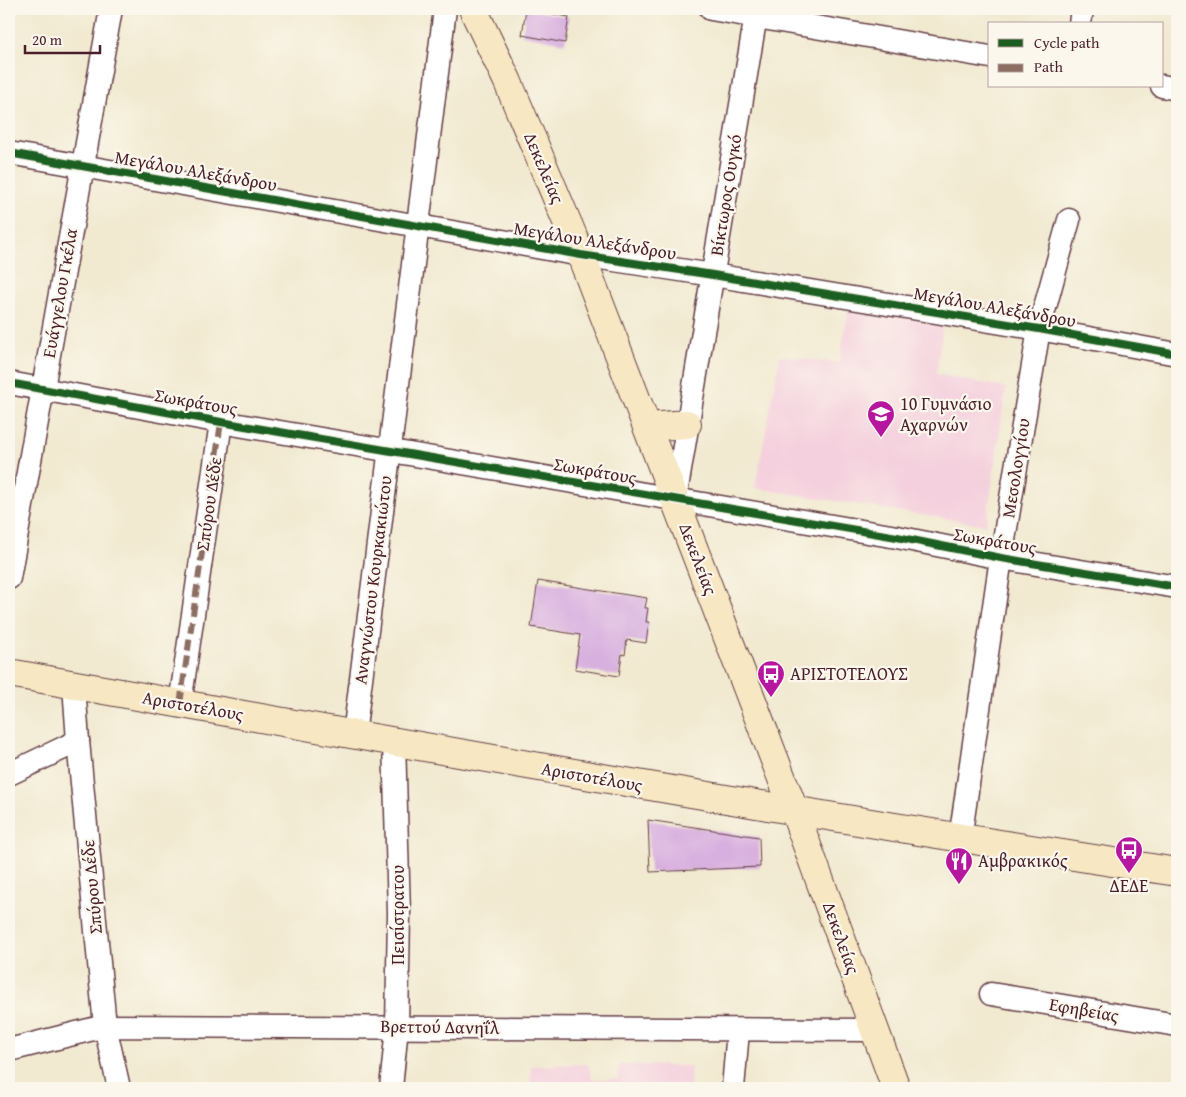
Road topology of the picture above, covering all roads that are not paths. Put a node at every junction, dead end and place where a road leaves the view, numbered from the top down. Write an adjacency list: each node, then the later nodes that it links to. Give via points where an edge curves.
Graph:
1 (111, 9): 12 (street, Ευάγγελου Γκέλα)
2 (445, 9): 14 (street, Αναγνώστου Κουρκακιώτου)
3 (473, 9): 15 (main road, Δεκελείας, via 507,80)
4 (712, 9): 6 (street)
5 (1082, 9): 7 (street)
6 (756, 12): 8 (street); 16 (street, Βίκτωρος Ουγκό)
7 (1080, 22)
8 (988, 57)
9 (1164, 86): 10 (street)
10 (1177, 89)
11 (9, 153): 12 (street, Μεγάλου Αλεξάνδρου)
12 (83, 166): 14 (street, Μεγάλου Αλεξάνδρου); 20 (street, Ευάγγελου Γκέλα)
13 (1069, 220): 17 (street, Μεσολογγίου)
14 (418, 226): 15 (street, Μεγάλου Αλεξάνδρου); 24 (street, Αναγνώστου Κουρκακιώτου)
15 (581, 255): 16 (street, Μεγάλου Αλεξάνδρου); 23 (main road, Δεκελείας)
16 (713, 275): 17 (street, Μεγάλου Αλεξάνδρου); 22 (street, Βίκτωρος Ουγκό)
17 (1039, 329): 18 (street, Μεγάλου Αλεξάνδρου); 26 (street, Μεσολογγίου)
18 (1177, 354)
19 (9, 383): 20 (street, Σωκράτους)
20 (43, 389): 21 (street, Σωκράτους); 27 (street, Ευάγγελου Γκέλα)
21 (221, 422): 24 (street, Σωκράτους); 31 (street, Σπύρου Δέδε)
22 (687, 424): 23 (main road); 25 (street, Βίκτωρος Ουγκό)
23 (648, 427): 25 (main road, Δεκελείας)
24 (390, 451): 25 (street, Σωκράτους); 32 (street, Αναγνώστου Κουρκακιώτου)
25 (675, 500): 26 (street, Σωκράτους); 36 (main road, Δεκελείας)
26 (1001, 558): 28 (street, Σωκράτους); 37 (street, Μεσολογγίου)
27 (9, 578)
28 (1177, 587)
29 (9, 673): 30 (main road, Αριστοτέλους)
30 (74, 685): 31 (main road, Αριστοτέλους); 33 (street, Σπύρου Δέδε)
31 (180, 704): 32 (main road, Αριστοτέλους)
32 (354, 735): 34 (main road, Αριστοτέλους)
33 (78, 741): 35 (street); 41 (street, Σπύρου Δέδε)
34 (394, 742): 36 (main road, Αριστοτέλους); 42 (street, Πεισίστρατου, via 399,913)
35 (9, 774)
36 (794, 810): 37 (main road, Αριστοτέλους); 43 (main road, Δεκελείας)
37 (960, 839): 38 (main road, Αριστοτέλους)
38 (1177, 872)
39 (991, 994): 40 (street, Εφηβείας)
40 (1177, 1025)
41 (105, 1026): 42 (street, Βρεττού Δανηΐλ); 45 (street, Βρεττού Δανηΐλ); 46 (street, Σπύρου Δέδε)
42 (397, 1027): 44 (street, Βρεττού Δανηΐλ); 47 (street, Πεισίστρατου)
43 (875, 1030): 44 (street, Βρεττού Δανηΐλ); 49 (main road, Δεκελείας)
44 (738, 1031): 48 (street)
45 (9, 1050)
46 (119, 1088)
47 (391, 1088)
48 (733, 1088)
49 (896, 1088)

